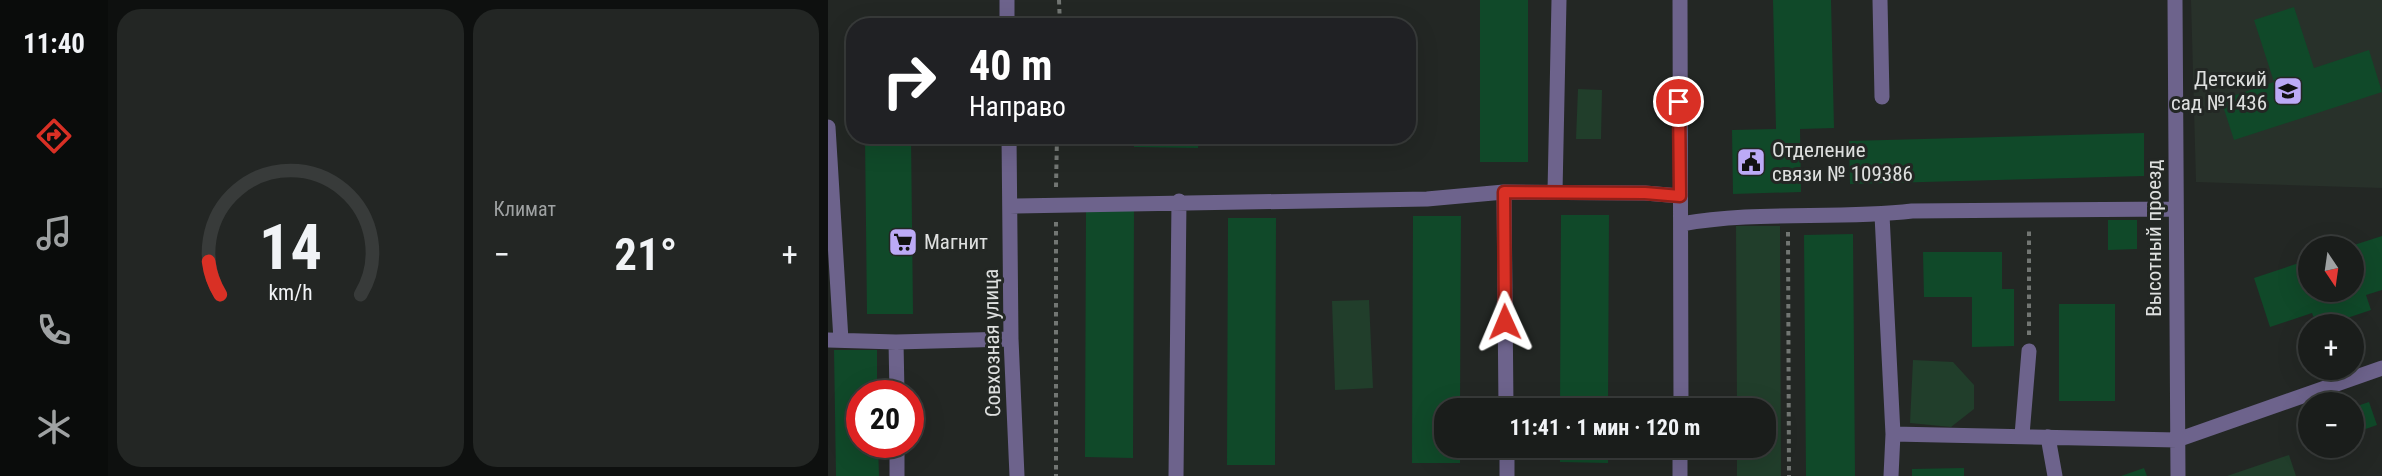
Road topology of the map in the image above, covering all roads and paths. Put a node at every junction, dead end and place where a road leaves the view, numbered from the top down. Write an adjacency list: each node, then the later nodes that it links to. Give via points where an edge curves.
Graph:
1 (1006, 0): 7 (street)
2 (1059, 0): 8 (path)
3 (1559, 0): 14 (street)
4 (1680, 0): 15 (street)
5 (1880, 0): 9 (street)
6 (2175, 0): 19 (street, Высотный проезд)
7 (1007, 18)
8 (1060, 18)
9 (1882, 97)
10 (828, 127): 25 (street)
11 (1009, 144): 18 (street, Совхозная улица)
12 (1057, 144): 17 (path)
13 (1504, 192): 14 (street); 16 (street, via 1427,199); 30 (street)
14 (1555, 192): 15 (street)
15 (1680, 196): 23 (street)
16 (1179, 201): 17 (street); 42 (street)
17 (1056, 204): 18 (street); 41 (path)
18 (1010, 206): 24 (street, Совхозная улица)
19 (2175, 209): 20 (street); 35 (street, Высотный проезд)
20 (2029, 210): 21 (street); 27 (path)
21 (1882, 215): 22 (street); 32 (street)
22 (1788, 217): 23 (street, via 1715,218); 45 (path)
23 (1681, 224): 31 (street)
24 (1011, 339): 26 (street); 40 (street, Совхозная улица)
25 (834, 340): 26 (street)
26 (896, 342): 29 (street)
27 (2029, 351): 33 (street)
28 (2382, 369): 35 (street)
29 (897, 380)
30 (1506, 398)
31 (1681, 398)
32 (1893, 434): 33 (street); 46 (street)
33 (2022, 435): 34 (street)
34 (2048, 437): 35 (street); 47 (street)
35 (2177, 440): 48 (street, Высотный проезд)
36 (897, 458): 39 (street)
37 (1507, 458): 43 (street)
38 (1680, 458): 44 (street)
39 (897, 476)
40 (1017, 476)
41 (1056, 476)
42 (1176, 476)
43 (1507, 476)
44 (1680, 476)
45 (1789, 476)
46 (1891, 476)
47 (2055, 476)
48 (2178, 476)

